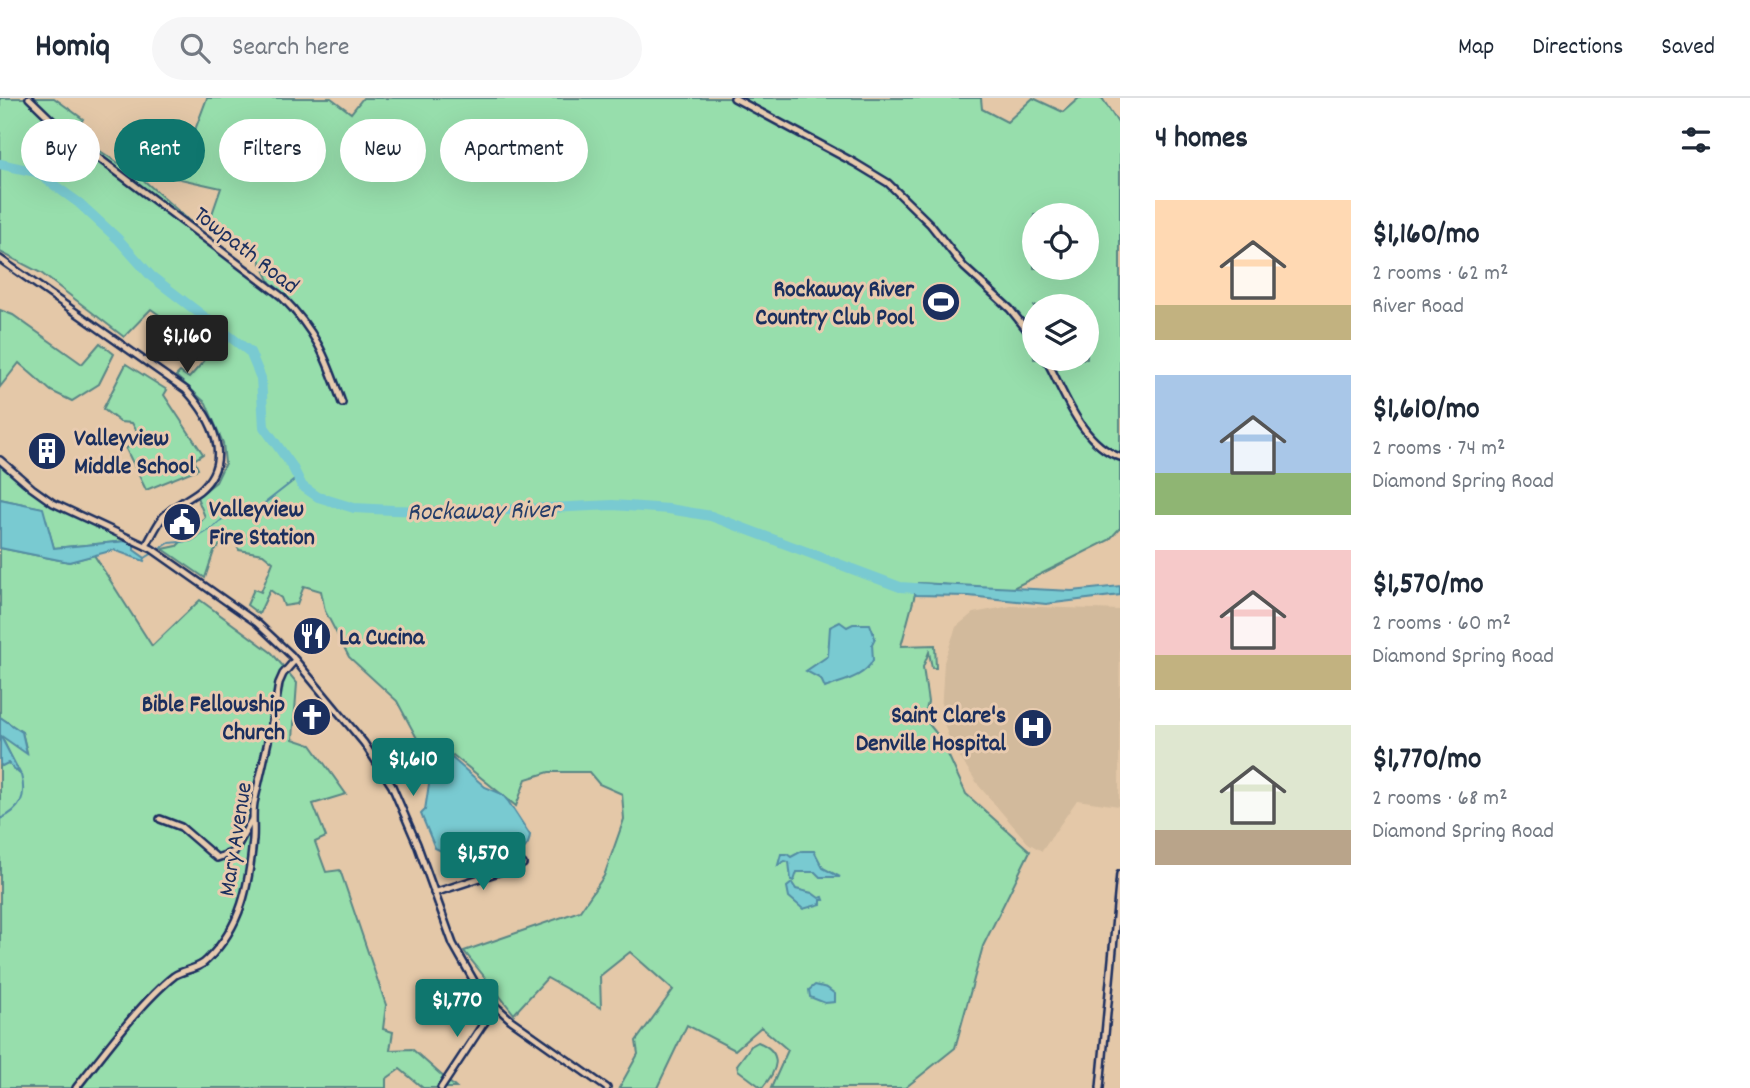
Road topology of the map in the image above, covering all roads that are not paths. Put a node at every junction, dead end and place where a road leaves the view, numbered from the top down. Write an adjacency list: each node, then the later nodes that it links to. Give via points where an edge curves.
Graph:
1 (29, 98): 6 (street, Towpath Road, via 63,131 281,296 321,346)
2 (734, 98): 4 (street, via 888,183)
3 (0, 259): 9 (street, via 186,390 213,429 218,450 215,472 164,517)
4 (1022, 324)
5 (1053, 371): 7 (street, via 1091,438)
6 (342, 403)
7 (1120, 457)
8 (0, 460): 9 (street, via 53,503)
9 (149, 548): 10 (street, via 257,623)
10 (295, 660): 12 (street, Mary Avenue, via 279,683); 15 (street, via 383,770)
11 (160, 819): 12 (street, via 181,827 217,858 234,852)
12 (251, 821): 17 (street, Mary Avenue, via 247,895 221,943 199,967 167,983)
13 (523, 864): 15 (street)
14 (1120, 874): 20 (street)
15 (434, 893): 16 (street, via 459,957)
16 (496, 1007): 18 (street); 19 (street)
17 (76, 1088)
18 (441, 1088)
19 (607, 1088)
20 (1100, 1088)

